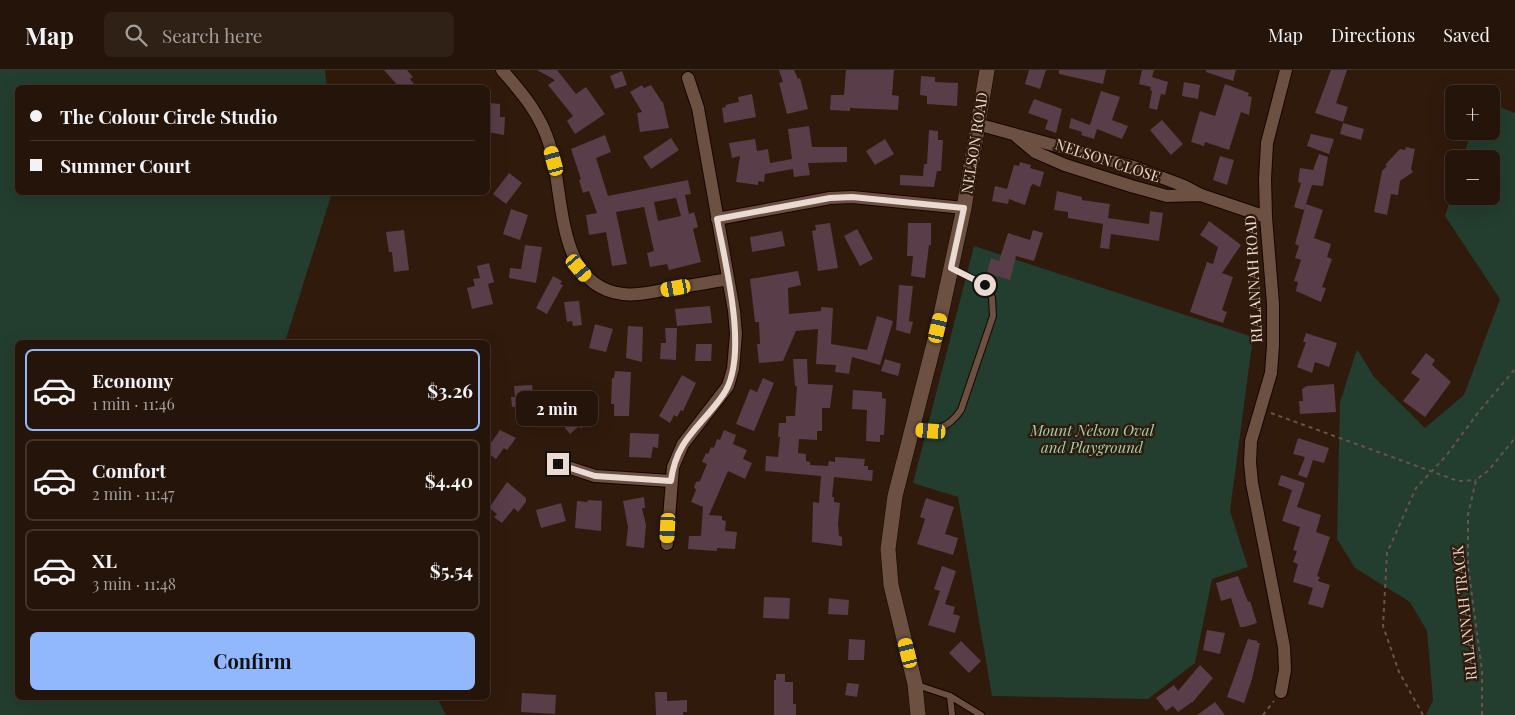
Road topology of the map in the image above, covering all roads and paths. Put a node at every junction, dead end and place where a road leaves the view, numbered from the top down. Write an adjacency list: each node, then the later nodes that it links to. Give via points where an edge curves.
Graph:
1 (502, 70): 12 (street, via 524,95 546,132 570,250 586,277 613,292 632,295)
2 (987, 70): 5 (main road, NELSON ROAD)
3 (1286, 70): 9 (street, RIALANNAH ROAD, via 1267,143)
4 (688, 78): 10 (street, via 698,108)
5 (977, 124): 6 (street, NELSON CLOSE); 8 (main road, NELSON ROAD)
6 (1013, 133): 7 (street, NELSON CLOSE, via 1134,167); 7 (street, NELSON CLOSE, via 1035,152 1066,165 1168,196)
7 (1201, 195): 9 (street, NELSON CLOSE)
8 (964, 208): 10 (street, via 852,197 830,198); 11 (main road, NELSON ROAD)
9 (1266, 217): 14 (street, RIALANNAH ROAD, via 1273,346 1271,373)
10 (717, 219): 12 (street)
11 (951, 268): 15 (main road, NELSON ROAD); 15 (lane, via 985,285 992,298 993,316 961,410 954,420 931,431)
12 (728, 279): 20 (street, via 736,334 731,377 723,395 682,444)
13 (1515, 369): 18 (path)
14 (1262, 410): 18 (path); 23 (street, RIALANNAH ROAD, via 1251,442 1250,462 1284,647)
15 (911, 429): 22 (main road, NELSON ROAD, via 892,513 888,549 891,585)
16 (1515, 438): 19 (path, via 1489,470)
17 (558, 464): 20 (street, via 595,476)
18 (1431, 472): 19 (path, via 1458,481); 29 (path, via 1416,488 1387,553 1383,626 1398,672)
19 (1476, 480): 30 (path, RIALANNAH TRACK, via 1468,515 1468,565 1482,671)
20 (671, 481): 21 (street)
21 (667, 544)
22 (915, 684): 24 (lane); 25 (main road, NELSON ROAD)
23 (1282, 692): 28 (path)
24 (950, 696): 26 (lane); 27 (lane)
25 (918, 715)
26 (952, 715)
27 (981, 715)
28 (1263, 715)
29 (1423, 715)
30 (1482, 715)

